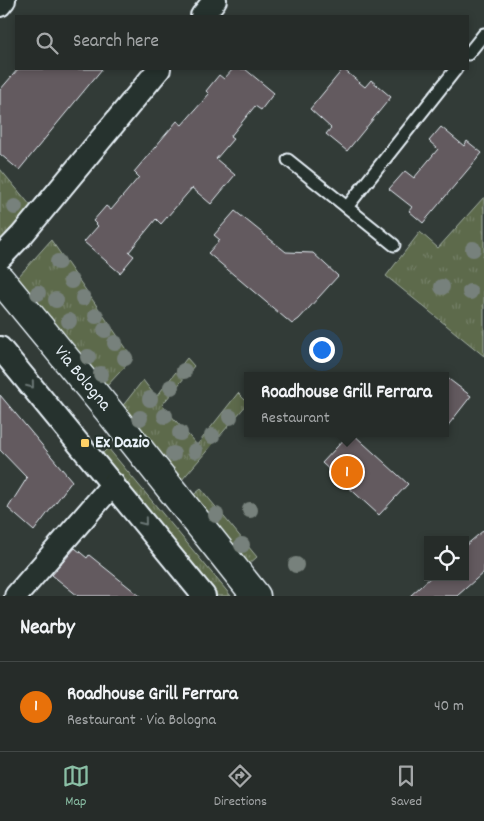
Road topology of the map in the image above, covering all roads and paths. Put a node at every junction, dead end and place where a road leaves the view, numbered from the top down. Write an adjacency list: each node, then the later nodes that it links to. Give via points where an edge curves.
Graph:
1 (4, 0): 3 (street)
2 (215, 0): 4 (street)
3 (0, 4)
4 (203, 15)
5 (484, 34): 6 (lane)
6 (469, 53)
7 (158, 70): 12 (street)
8 (455, 70): 10 (lane)
9 (288, 160): 10 (lane)
10 (347, 207): 11 (lane)
11 (394, 245)
12 (0, 258)
13 (0, 279): 18 (street, Via Bologna)
14 (0, 348): 15 (street, one-way to 15)
15 (113, 484): 16 (street); 17 (street, one-way to 17)
16 (16, 596)
17 (204, 596)
18 (256, 596)

